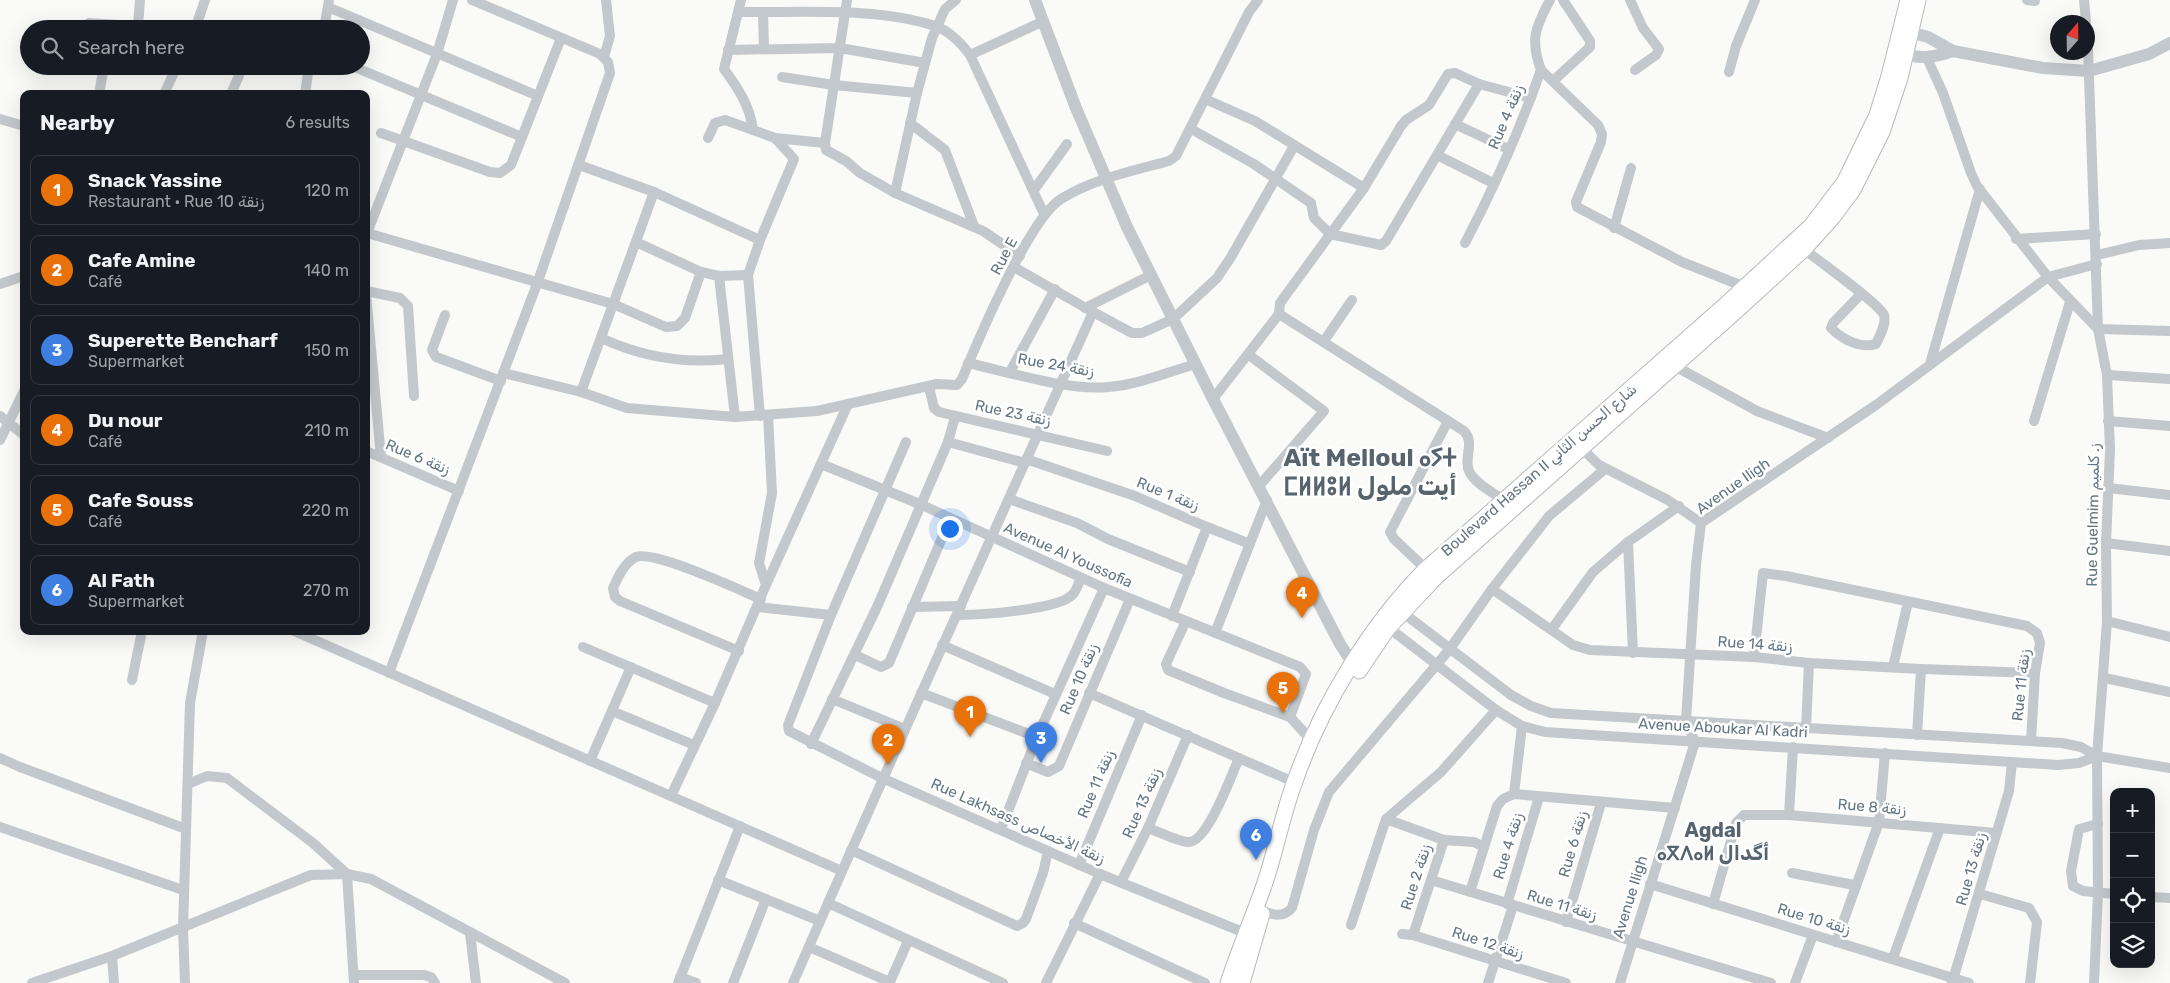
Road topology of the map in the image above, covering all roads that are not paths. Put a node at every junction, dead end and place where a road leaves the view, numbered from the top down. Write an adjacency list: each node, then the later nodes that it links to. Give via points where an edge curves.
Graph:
1 (140, 0): 23 (street)
2 (205, 0): 24 (street)
3 (453, 0): 38 (street)
4 (472, 0): 31 (street)
5 (606, 0): 40 (street, via 610,36)
6 (741, 0): 19 (street)
7 (847, 0): 21 (street)
8 (956, 0): 29 (street, via 945,9)
9 (1035, 0): 27 (street)
10 (1258, 0): 64 (street, Rue E)
11 (1548, 0): 44 (street, via 1535,31 1534,44)
12 (1563, 0): 54 (street, via 1590,41 1590,47)
13 (1630, 0): 45 (street, via 1643,28 1659,50)
14 (1755, 0): 46 (street)
15 (1908, 0): 30 (main road, Boulevard Hassan II شارع الحسن الثاني)
16 (1918, 0): 30 (main road, Boulevard Hassan II شارع الحسن الثاني)
17 (2084, 0): 22 (street)
18 (328, 3): 25 (street); 26 (street)
19 (738, 12): 20 (street); 35 (street)
20 (763, 12): 21 (street); 34 (street)
21 (845, 12): 29 (street); 33 (street)
22 (2085, 15)
23 (138, 20)
24 (198, 20)
25 (325, 20)
26 (364, 20)
27 (1044, 21): 39 (street); 84 (street)
28 (370, 23): 38 (street)
29 (936, 26): 39 (street, via 959,41); 43 (street)
30 (1906, 31): 36 (street, via 1938,41); 37 (main road, Boulevard Hassan II شارع الحسن الثاني)
31 (561, 38): 40 (street); 63 (street)
32 (2170, 43): 47 (street, via 2149,54)
33 (840, 48): 34 (street); 43 (street); 56 (street)
34 (764, 49): 35 (street)
35 (728, 50): 71 (street, via 724,69 741,93 751,115)
36 (1953, 51): 41 (street); 47 (street, via 2043,68)
37 (1901, 53): 41 (street); 104 (main road, Boulevard Hassan II شارع الحسن الثاني, via 1882,132 1863,171 1833,217); 116 (main road, Boulevard Hassan II شارع الحسن الثاني, via 1877,115 1845,181 1811,226)
38 (437, 54): 62 (street); 63 (street)
39 (970, 55): 89 (street)
40 (604, 57): 82 (street, via 610,67 609,78)
41 (1927, 58): 88 (street)
42 (2088, 60): 47 (street, Rue Guelmim ز. كلميم)
43 (925, 63): 61 (street)
44 (1541, 70): 54 (street); 65 (street, Rue 4 زنقة)
45 (1635, 70)
46 (1729, 72)
47 (2089, 72): 98 (street, Rue Guelmim ز. كلميم)
48 (370, 74): 62 (street)
49 (102, 75): 57 (street)
50 (173, 75): 58 (street)
51 (239, 75): 59 (street)
52 (307, 75): 60 (street)
53 (782, 77): 56 (street)
54 (1553, 81): 95 (street, via 1598,125 1602,134 1602,142 1576,205)
55 (1479, 84): 65 (street); 68 (street); 87 (street, via 1455,73 1448,74 1429,105 1400,126)
56 (834, 85): 61 (street); 77 (street)
57 (100, 90)
58 (166, 90)
59 (233, 90)
60 (305, 90)
61 (917, 93): 67 (street)
62 (420, 96): 73 (street); 76 (street)
63 (538, 96): 73 (street)
64 (1205, 98): 70 (street, Rue E); 79 (street, via 1242,114)
65 (1531, 98): 80 (street, Rue 4 زنقة)
66 (0, 120): 69 (street)
67 (910, 123): 91 (street); 94 (street, via 945,150)
68 (1455, 124): 80 (street); 81 (street)
69 (20, 125)
70 (1190, 129): 84 (street, Rue E, via 1180,150 1169,161); 85 (street, via 1254,164)
71 (753, 130): 74 (street, via 725,120 715,123); 75 (street)
72 (381, 133): 76 (street)
73 (522, 137): 76 (street, via 511,165 500,173)
74 (708, 138)
75 (775, 138): 77 (street); 100 (street, via 794,159)
76 (402, 141): 93 (street)
77 (825, 143): 91 (street, via 830,153)
78 (1067, 144): 89 (street)
79 (1294, 146): 85 (street); 87 (street)
80 (1508, 149): 86 (street, Rue 4 زنقة)
81 (1437, 155): 86 (street); 97 (street, via 1382,244)
82 (579, 164): 90 (street); 115 (street)
83 (1631, 168): 95 (street)
84 (1106, 178): 92 (street, Rue E, via 1062,199); 110 (street)
85 (1276, 181): 97 (street, via 1311,203 1314,218); 126 (street, via 1217,278)
86 (1493, 183): 102 (street, Rue 4 زنقة)
87 (1364, 188): 97 (street)
88 (1980, 189): 99 (street); 137 (street)
89 (1034, 190): 92 (street)
90 (654, 192): 100 (street); 101 (street)
91 (895, 193): 94 (street)
92 (1044, 214): 105 (street, Rue E)
93 (370, 223)
94 (974, 226): 105 (street)
95 (1614, 228): 116 (street, via 1682,262)
96 (370, 234): 115 (street)
97 (1330, 234): 124 (street, via 1280,303)
98 (2096, 234): 99 (street); 106 (street, Rue Guelmim ز. كلميم)
99 (2016, 239): 113 (street)
100 (760, 240): 109 (street)
101 (636, 242): 108 (street); 122 (street)
102 (1465, 243)
103 (2170, 243): 106 (street, Avenue Iligh, via 2139,245)
104 (1804, 249): 119 (street); 134 (main road, Boulevard Hassan II شارع الحسن الثاني)
105 (1020, 256): 107 (street, Rue E)
106 (2097, 259): 113 (street, Avenue Iligh); 127 (street, Rue Guelmim ز. كلميم)
107 (1014, 267): 117 (street); 135 (street, Rue E)
108 (701, 272): 111 (street); 122 (street, via 684,318 677,326 666,327)
109 (748, 275): 111 (street); 150 (street)
110 (1151, 275): 123 (street); 126 (street)
111 (719, 276): 133 (street)
112 (20, 277): 114 (street)
113 (2048, 277): 121 (street); 137 (street, Avenue Iligh)
114 (0, 284)
115 (537, 284): 122 (street); 140 (street)
116 (1745, 288): 134 (main road, Boulevard Hassan II شارع الحسن الثاني)
117 (1055, 289): 123 (street); 138 (street)
118 (370, 293): 145 (street, via 400,298 408,306)
119 (1861, 294): 119 (street, via 1879,308 1885,321 1876,344 1868,346 1838,335 1831,328)
120 (1352, 300): 131 (street)
121 (2070, 302): 127 (street); 154 (street)
122 (613, 304): 130 (street)
123 (1089, 310): 126 (street, via 1137,333); 142 (street)
124 (1279, 314): 131 (street); 132 (street)
125 (445, 315): 140 (street, via 432,350 436,357)
126 (1173, 319): 136 (street)
127 (2098, 329): 128 (street); 139 (street, Rue Guelmim ز. كلميم)
128 (2170, 331)
129 (370, 336): 167 (street)
130 (601, 338): 133 (street, via 628,351 655,356 711,361); 144 (street)
131 (1324, 341): 153 (street)
132 (1249, 355): 146 (street); 171 (street, via 1324,412)
133 (727, 359): 151 (street)
134 (1669, 362): 160 (street, via 1757,411); 164 (main road, Boulevard Hassan II شارع الحسن الثاني)
135 (968, 364): 138 (street, Rue 24 زنقة); 143 (street, Rue E, via 962,379 954,386 937,384)
136 (1196, 364): 142 (street, Rue 24 زنقة, via 1109,387); 146 (street)
137 (1930, 364): 160 (street, Avenue Iligh)
138 (1010, 372): 142 (street, Rue 24 زنقة)
139 (2106, 375): 141 (street); 155 (street, Rue Guelmim ز. كلميم)
140 (502, 377): 144 (street); 173 (street)
141 (2170, 379)
142 (1061, 383): 159 (street)
143 (929, 387): 148 (street); 152 (street, Rue 23 زنقة, via 934,408)
144 (582, 392): 151 (street, via 627,408)
145 (414, 396)
146 (1213, 399): 171 (street)
147 (20, 400): 156 (street)
148 (848, 404): 150 (street); 169 (street)
149 (0, 416): 156 (street)
150 (764, 416): 151 (street); 192 (street, via 772,493 759,563)
151 (735, 417)
152 (955, 417): 159 (street, Rue 23 زنقة); 163 (street)
153 (1448, 421): 178 (street, via 1468,435 1471,475); 189 (street, via 1390,532)
154 (2034, 421)
155 (2108, 421): 157 (street); 172 (street, Rue Guelmim ز. كلميم)
156 (9, 423): 158 (street); 161 (street)
157 (2170, 426)
158 (20, 432)
159 (1038, 433): 165 (street, Rue 23 زنقة); 168 (street)
160 (1828, 438): 182 (street, Avenue Iligh)
161 (0, 440)
162 (906, 442): 174 (street)
163 (948, 442): 168 (street, Rue 1 زنقة); 179 (street)
164 (1577, 443): 170 (street); 178 (main road, Boulevard Hassan II شارع الحسن الثاني); 199 (main road, Boulevard Hassan II شارع الحسن الثاني)
165 (1107, 451)
166 (370, 453): 167 (street, Rue 6 زنقة)
167 (381, 457): 173 (street, Rue 6 زنقة)
168 (1026, 461): 176 (street); 183 (street, Rue 1 زنقة, via 1135,496)
169 (821, 464): 174 (street, Avenue Al Youssofia); 192 (street)
170 (1605, 469): 180 (street); 194 (street, via 1548,516)
171 (1259, 486): 177 (street)
172 (2108, 488): 175 (street); 186 (street, Rue Guelmim ز. كلميم)
173 (459, 491): 226 (street)
174 (886, 491): 179 (street, Avenue Al Youssofia); 201 (street)
175 (2170, 495)
176 (1009, 498): 184 (street); 190 (street, via 1077,523)
177 (1267, 500): 187 (street); 224 (street)
178 (1504, 501): 189 (main road, Boulevard Hassan II شارع الحسن الثاني)
179 (922, 506): 181 (street, Avenue Al Youssofia); 217 (street)
180 (1679, 506): 182 (street); 185 (street)
181 (950, 519): 184 (street, Avenue Al Youssofia); 198 (street)
182 (1702, 523): 218 (street, Avenue Iligh, via 1696,564)
183 (1207, 527): 187 (street); 190 (street, Rue 1 زنقة)
184 (992, 538): 191 (street, Avenue Al Youssofia); 200 (street)
185 (1628, 542): 206 (street, via 1593,572); 216 (street)
186 (2106, 543): 188 (street); 204 (street, Rue Guelmim ز. كلميم)
187 (1250, 544): 207 (street)
188 (2170, 551)
189 (1426, 569): 199 (main road, Boulevard Hassan II شارع الحسن الثاني)
190 (1190, 572): 202 (street, Rue 1 زنقة)
191 (1081, 578): 193 (street, Avenue Al Youssofia); 200 (street, via 1074,593 1063,601 994,614)
192 (766, 585): 197 (street)
193 (1104, 588): 195 (street, Avenue Al Youssofia); 233 (street, Rue 10 زنقة)
194 (1492, 589): 206 (street, Rue 14 زنقة); 214 (street)
195 (1130, 599): 202 (street, Avenue Al Youssofia); 230 (street, Rue 10 زنقة)
196 (1908, 602): 219 (street, via 1763,574); 223 (street); 227 (street, Rue 11 زنقة, via 2026,626 2037,633 2040,643)
197 (759, 603): 201 (street); 215 (street); 215 (street, via 665,560 644,556 633,558 628,563 613,588 615,597 620,601)
198 (912, 607): 200 (street); 217 (street, via 889,663 881,667)
199 (1398, 609): 205 (main road, Boulevard Hassan II شارع الحسن الثاني); 214 (street, Avenue Aboukar Al Kadri)
200 (959, 610): 212 (street)
201 (831, 615): 250 (street, Rue Lakhsass زنقة الأخصاص, via 788,725 789,731)
202 (1172, 616): 203 (street, Avenue Al Youssofia)
203 (1186, 621): 207 (street, Avenue Al Youssofia); 239 (street, via 1166,664 1168,670)
204 (2108, 621): 211 (street); 228 (street, Rue Guelmim ز. كلميم)
205 (1384, 624): 221 (street, Avenue Aboukar Al Kadri); 224 (main road, Boulevard Hassan II شارع الحسن الثاني)
206 (1552, 629): 216 (street, Rue 14 زنقة, via 1581,649)
207 (1215, 633): 239 (street, Avenue Al Youssofia, via 1304,670 1306,674)
208 (141, 635): 229 (street)
209 (202, 635): 263 (street, via 190,703)
210 (303, 635): 226 (street)
211 (2170, 637)
212 (942, 646): 232 (street); 233 (street)
213 (583, 647): 222 (street)
214 (1450, 650): 221 (street); 240 (street, Avenue Aboukar Al Kadri, via 1516,698 1541,710)
215 (739, 651): 235 (street)
216 (1633, 653): 218 (street, Rue 14 زنقة)
217 (855, 655): 234 (street)
218 (1692, 656): 219 (street, Rue 14 زنقة); 240 (street, Avenue Iligh)
219 (1754, 657): 220 (street, Rue 14 زنقة)
220 (1809, 663): 223 (street, Rue 14 زنقة); 242 (street)
221 (1436, 666): 236 (street, Avenue Aboukar Al Kadri); 305 (street, via 1329,792 1314,830 1292,908 1288,913 1276,916)
222 (631, 667): 235 (street); 237 (street)
223 (1893, 667): 225 (street, Rue 14 زنقة)
224 (1355, 668): 247 (main road, Boulevard Hassan II شارع الحسن الثاني); 305 (main road, Boulevard Hassan II شارع الحسن الثاني, via 1302,785)
225 (1921, 669): 227 (street, Rue 14 زنقة); 245 (street)
226 (389, 673): 257 (street)
227 (2035, 673): 249 (street, Rue 11 زنقة)
228 (2105, 678): 231 (street); 254 (street, Rue Guelmim ز. كلميم)
229 (132, 680)
230 (1089, 692): 238 (street); 259 (street, Rue 10 زنقة, via 1057,768 1048,772)
231 (2170, 692)
232 (921, 693): 243 (street); 246 (street)
233 (1055, 694): 246 (street, Rue 10 زنقة)
234 (832, 698): 243 (street); 250 (street)
235 (715, 703): 251 (street)
236 (1496, 710): 241 (street, Avenue Aboukar Al Kadri); 270 (street, via 1441,772)
237 (612, 711): 251 (street); 257 (street)
238 (1142, 715): 244 (street); 284 (street, Rue 11 زنقة)
239 (1290, 717): 247 (street)
240 (1686, 721): 242 (street, Avenue Aboukar Al Kadri); 248 (street, Avenue Iligh)
241 (1522, 726): 248 (street, Avenue Aboukar Al Kadri, via 1545,732); 264 (street)
242 (1806, 728): 245 (street, Avenue Aboukar Al Kadri)
243 (905, 729): 261 (street)
244 (1188, 735): 256 (street); 275 (street, Rue 13 زنقة)
245 (1917, 735): 249 (street, Avenue Aboukar Al Kadri)
246 (1037, 737): 259 (street, Rue 10 زنقة)
247 (1312, 741): 262 (main road, Boulevard Hassan II شارع الحسن الثاني)
248 (1695, 742): 252 (street, Avenue Aboukar Al Kadri); 268 (street, Avenue Iligh)
249 (2031, 742): 254 (street, Avenue Aboukar Al Kadri, via 2072,745)
250 (811, 744): 261 (street, Rue Lakhsass زنقة الأخصاص)
251 (694, 745): 265 (street)
252 (1793, 747): 253 (street, Avenue Aboukar Al Kadri); 269 (street)
253 (1884, 753): 258 (street, Avenue Aboukar Al Kadri); 271 (street)
254 (2097, 756): 258 (street, Avenue Aboukar Al Kadri, via 2068,765); 260 (street, Avenue Aboukar Al Kadri); 272 (street, Rue Guelmim ز. كلميم)
255 (0, 758): 277 (street)
256 (1239, 758): 262 (street); 275 (street, via 1208,827 1198,839 1188,842)
257 (590, 761): 265 (street)
258 (2012, 762): 279 (street, Rue 13 زنقة, via 2010,791)
259 (1026, 763): 278 (street, Rue 10 زنقة)
260 (2170, 768)
261 (882, 778): 278 (street, Rue Lakhsass زنقة الأخصاص); 282 (street)
262 (1294, 782): 312 (main road, Boulevard Hassan II شارع الحسن الثاني, via 1262,894)
263 (188, 784): 277 (street); 287 (street, via 207,776 227,778 313,843)
264 (1514, 794): 266 (street); 281 (street, via 1497,806)
265 (672, 796): 273 (street)
266 (1539, 797): 267 (street); 304 (street, Rue 4 زنقة)
267 (1601, 803): 268 (street); 307 (street, Rue 6 زنقة)
268 (1675, 808): 292 (street, Avenue Iligh)
269 (1789, 815): 271 (street, Rue 8 زنقة); 303 (street, Rue 8 زنقة, via 1744,815 1736,823)
270 (1386, 819): 280 (street); 309 (street)
271 (1878, 822): 276 (street, Rue 8 زنقة); 293 (street)
272 (2098, 824): 296 (street, Rue Guelmim ز. كلميم); 296 (street, via 2079,829 2071,871 2074,888)
273 (740, 826): 285 (street); 289 (street)
274 (0, 827): 294 (street)
275 (1148, 828): 291 (street, Rue 13 زنقة)
276 (1940, 828): 279 (street, Rue 8 زنقة); 321 (street)
277 (186, 829): 294 (street)
278 (1001, 829): 283 (street, Rue Lakhsass زنقة الأخصاص)
279 (1996, 833): 297 (street, Rue 13 زنقة)
280 (1444, 840): 281 (street, Rue 2 زنقة, via 1474,842); 290 (street, Rue 2 زنقة)
281 (1484, 847): 295 (street)
282 (851, 850): 283 (street, via 1017,926 1026,919); 285 (street)
283 (1048, 851): 284 (street, Rue Lakhsass زنقة الأخصاص)
284 (1079, 865): 288 (street, Rue Lakhsass زنقة الأخصاص)
285 (842, 871): 302 (street)
286 (1792, 873): 293 (street)
287 (347, 874): 310 (street, via 311,874); 311 (street, via 371,879); 323 (street)
288 (1100, 874): 291 (street, Rue Lakhsass زنقة الأخصاص); 308 (street)
289 (718, 880): 301 (street); 325 (street)
290 (1430, 880): 295 (street, Rue 11 زنقة); 314 (street, Rue 2 زنقة)
291 (1121, 882): 312 (street, Rue Lakhsass زنقة الأخصاص)
292 (1650, 884): 303 (street, Rue 10 زنقة); 317 (street, Avenue Iligh)
293 (1854, 885): 318 (street)
294 (183, 890): 310 (street)
295 (1470, 892): 304 (street, Rue 11 زنقة)
296 (2098, 893): 298 (street); 351 (street, Rue Guelmim ز. كلميم)
297 (1980, 894): 328 (street, Rue 13 زنقة); 350 (street, via 2030,908 2034,914)
298 (2110, 894)
299 (2155, 897): 300 (street)
300 (2170, 898)
301 (766, 899): 306 (street); 336 (street)
302 (828, 903): 306 (street); 316 (street)
303 (1713, 904): 315 (street, Rue 10 زنقة)
304 (1510, 905): 307 (street, Rue 11 زنقة); 322 (street)
305 (1262, 911): 343 (main road, Boulevard Hassan II شارع الحسن الثاني)
306 (820, 920): 319 (street)
307 (1566, 922): 317 (street, Rue 11 زنقة)
308 (1074, 923): 340 (street); 341 (street)
309 (1351, 925)
310 (183, 928): 320 (street); 331 (street)
311 (470, 933): 324 (street); 333 (street)
312 (1245, 933): 342 (main road, Boulevard Hassan II شارع الحسن الثاني)
313 (1402, 934): 314 (street, Rue 12 زنقة)
314 (1414, 935): 322 (street, Rue 12 زنقة)
315 (1813, 935): 318 (street, Rue 10 زنقة); 348 (street)
316 (908, 941): 326 (street); 338 (street)
317 (1631, 942): 346 (street, Avenue Iligh); 347 (street, Rue 11 زنقة)
318 (1836, 942): 321 (street, Rue 10 زنقة)
319 (809, 946): 337 (street); 338 (street)
320 (112, 956): 329 (street); 330 (street)
321 (1893, 958): 328 (street, Rue 10 زنقة)
322 (1495, 961): 327 (street, Rue 12 زنقة); 344 (street)
323 (355, 979): 332 (street, via 424,976 432,977)
324 (547, 979): 334 (street)
325 (679, 980): 335 (street)
326 (987, 980): 339 (street)
327 (1552, 981): 345 (street, Rue 12 زنقة)
328 (1953, 981): 349 (street, Rue 10 زنقة)
329 (32, 983)
330 (114, 983)
331 (185, 983)
332 (435, 983)
333 (476, 983)
334 (565, 983)
335 (696, 983)
336 (733, 983)
337 (793, 983)
338 (890, 983)
339 (1003, 983)
340 (1046, 983)
341 (1205, 983)
342 (1228, 983)
343 (1242, 983)
344 (1488, 983)
345 (1566, 983)
346 (1620, 983)
347 (1771, 983)
348 (1795, 983)
349 (1969, 983)
350 (2030, 983)
351 (2094, 983)

